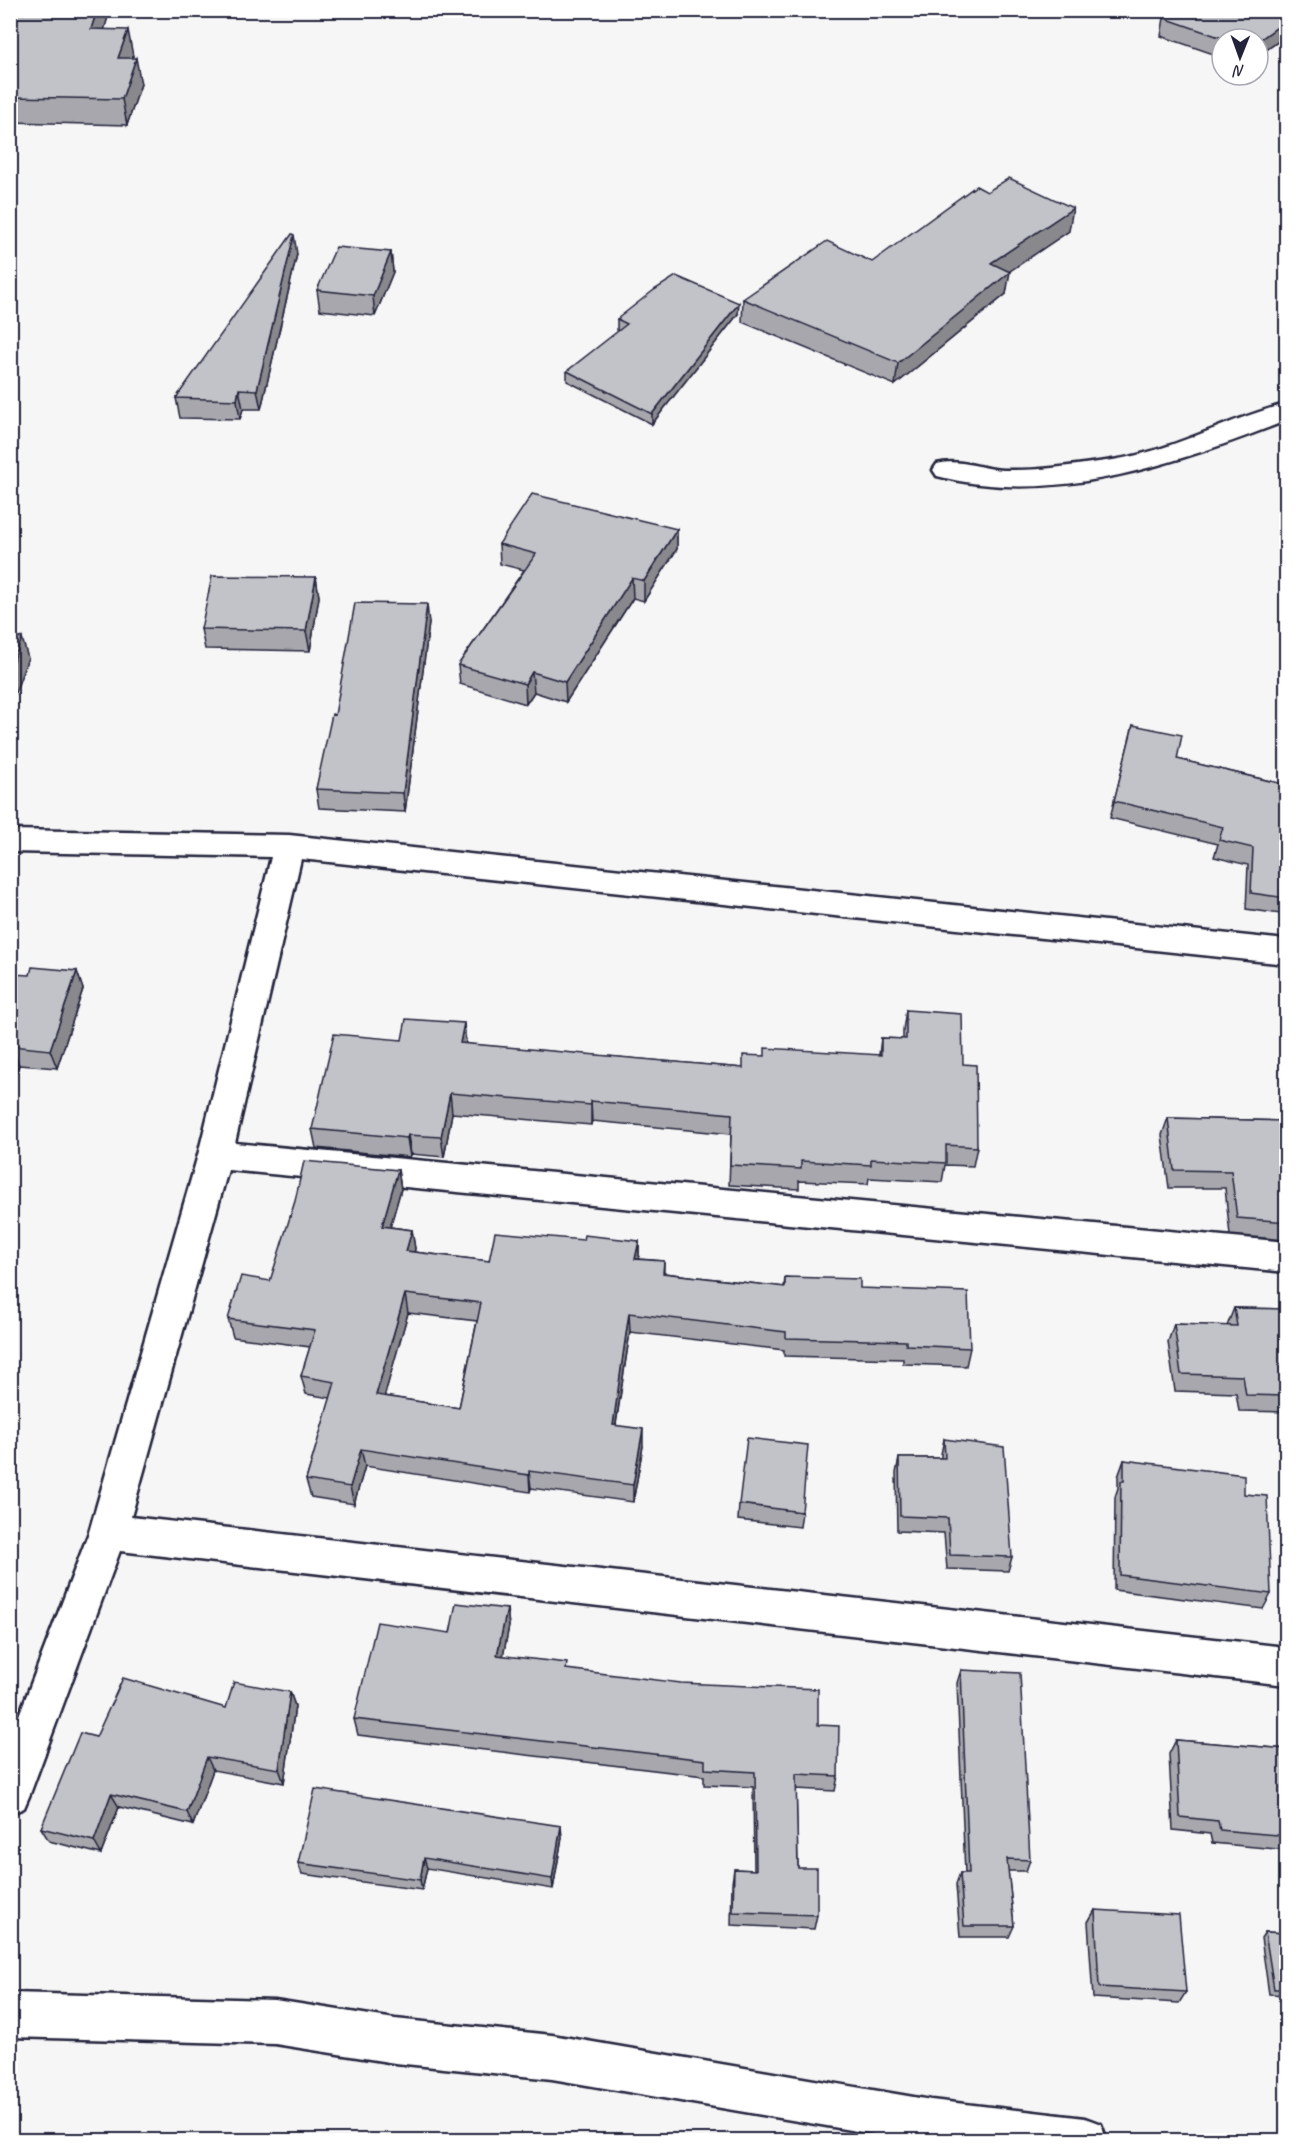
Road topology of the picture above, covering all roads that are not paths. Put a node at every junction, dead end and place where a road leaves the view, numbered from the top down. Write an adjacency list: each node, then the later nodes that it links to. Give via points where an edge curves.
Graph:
1 (1287, 412): 2 (street, via 1193,447 1116,468 1028,479)
2 (946, 470)
3 (10, 840): 4 (street)
4 (289, 846): 5 (street); 6 (street)
5 (1287, 952)
6 (215, 1155): 7 (street); 8 (street)
7 (1287, 1257)
8 (108, 1532): 9 (street); 10 (street)
9 (1287, 1666)
10 (10, 1794)
11 (10, 2015): 12 (street, via 275,2022 395,2041 552,2057 931,2122)
12 (1085, 2140)

